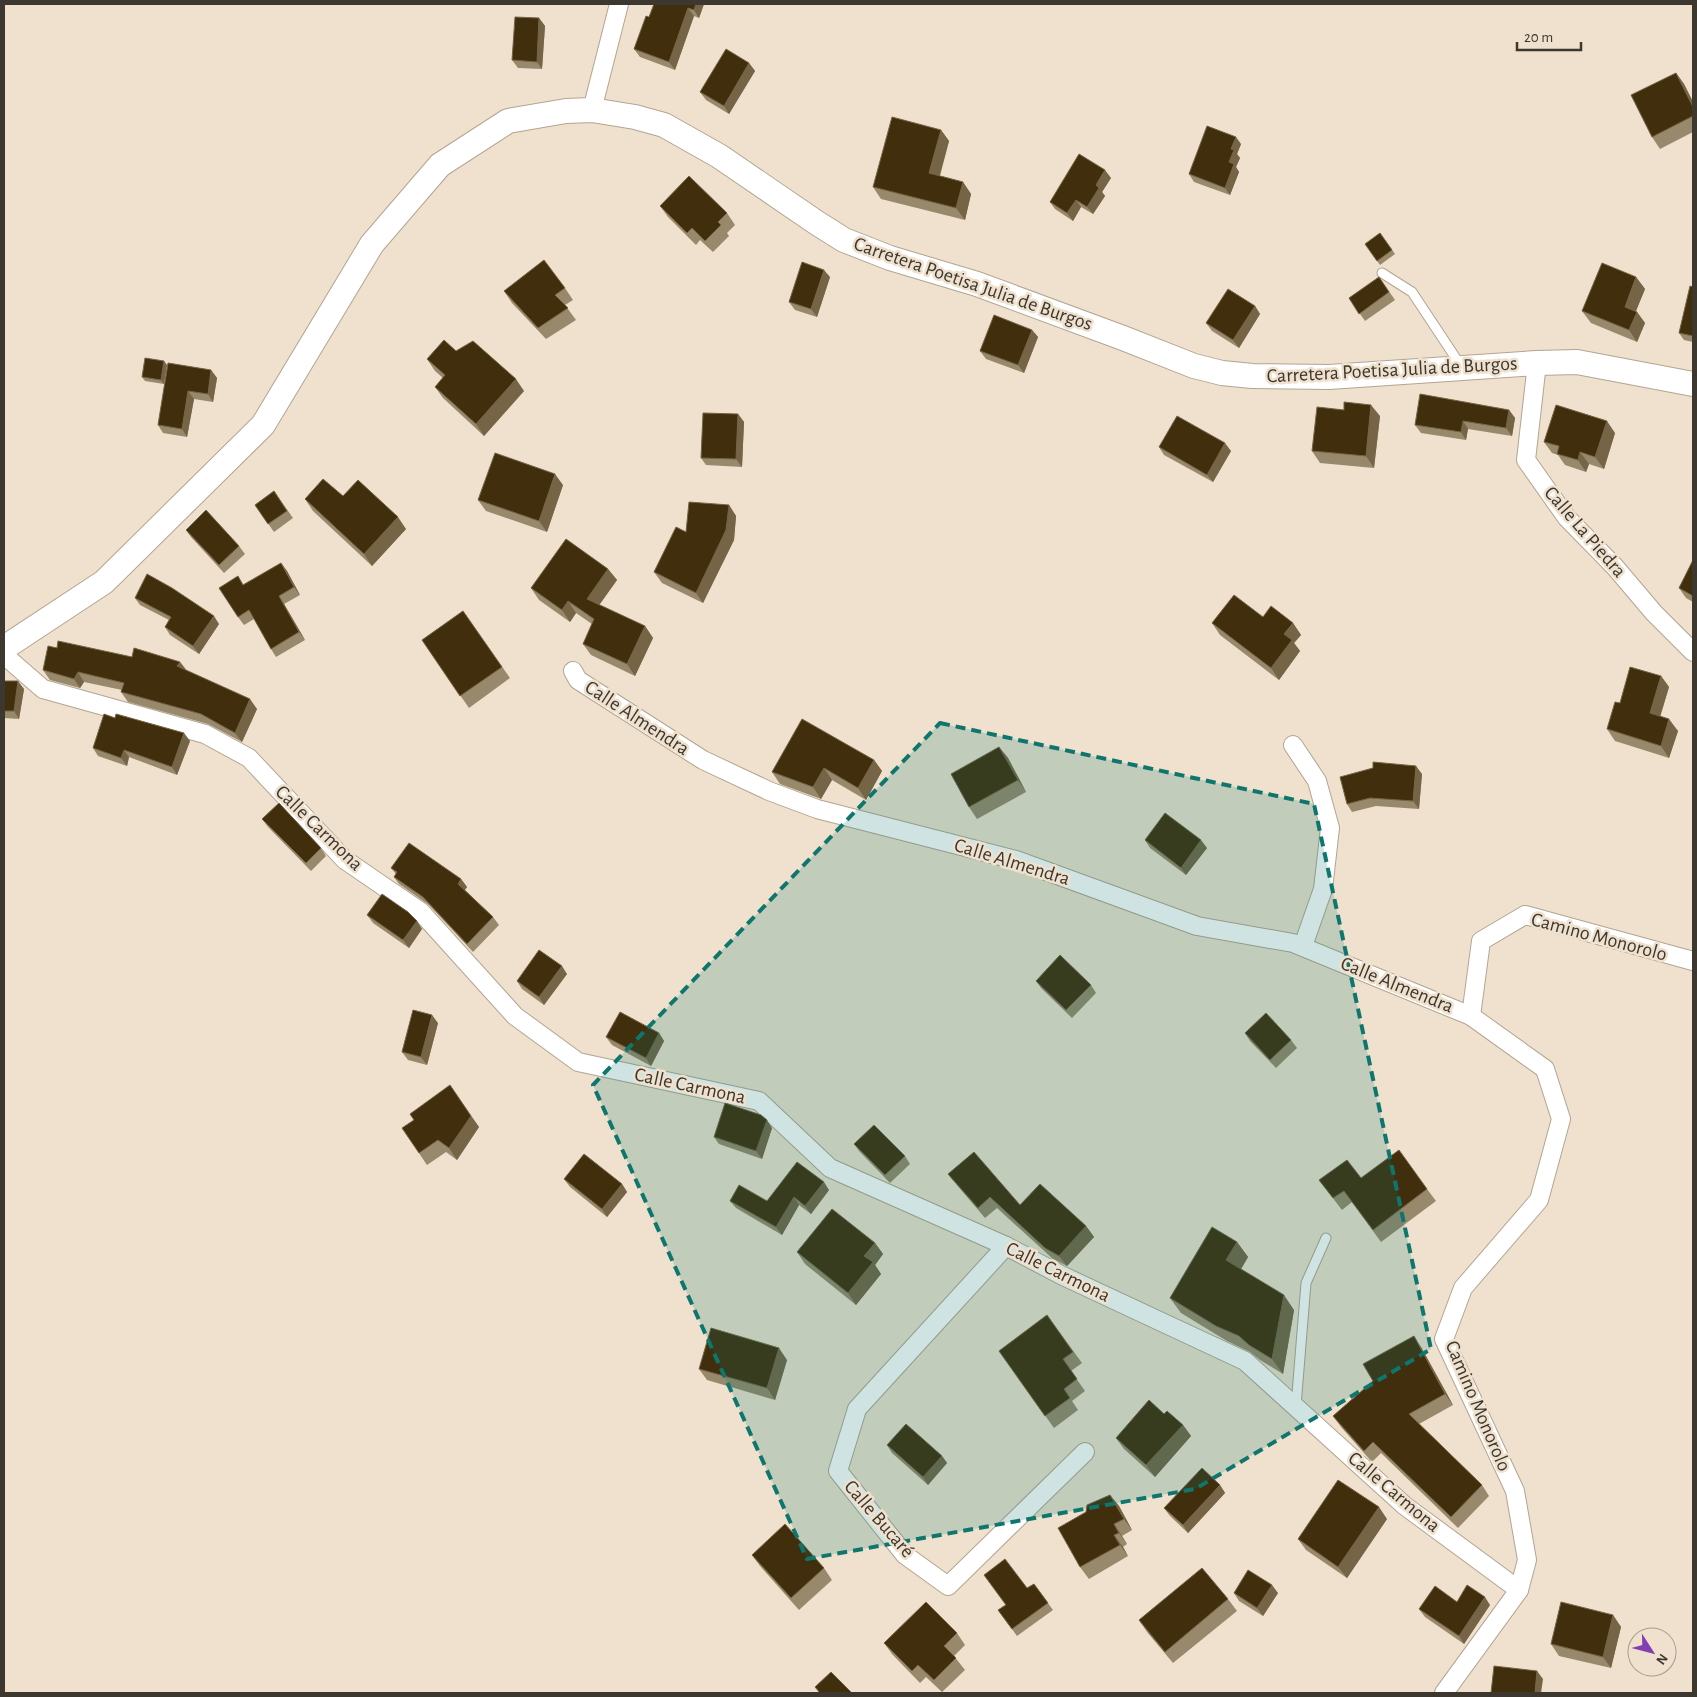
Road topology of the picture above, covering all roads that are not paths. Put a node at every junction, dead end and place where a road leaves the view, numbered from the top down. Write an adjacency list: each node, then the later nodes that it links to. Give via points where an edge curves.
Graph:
1 (619, 4): 2 (street)
2 (592, 110): 5 (street, Carretera Poetisa Julia de Burgos, via 664,125 719,156 844,240 890,258 977,284 1194,366 1252,376 1329,377); 7 (street, Carretera Poetisa Julia de Burgos, via 508,121 440,165 372,244 263,425 104,582)
3 (1382, 273): 5 (lane, via 1412,292)
4 (1537, 363): 5 (street, Carretera Poetisa Julia de Burgos); 6 (street, Carretera Poetisa Julia de Burgos, via 1577,362); 8 (street, Calle La Piedra, via 1526,460 1567,518)
5 (1463, 368)
6 (1693, 384)
7 (4, 648)
8 (1693, 652)
9 (4, 656): 16 (street, Calle Carmona, via 43,689 205,734 248,758 345,860 421,912 515,1016 578,1062 759,1101 830,1168)
10 (573, 671): 12 (street, Calle Almendra, via 578,680 703,760 769,791 817,809 1016,860 1197,926)
11 (1293, 745): 12 (street, via 1317,781 1330,828 1323,889)
12 (1303, 946): 14 (street, Calle Almendra)
13 (1693, 962): 14 (street, Camino Monorolo, via 1525,915 1481,941)
14 (1471, 1016): 19 (street, Camino Monorolo, via 1545,1069 1560,1119 1539,1200 1463,1288 1444,1339 1515,1492 1527,1560)
15 (1326, 1238): 17 (lane, via 1306,1283)
16 (1006, 1246): 17 (street, Calle Carmona, via 1060,1275 1245,1361); 18 (street, Calle Bucaré, via 857,1409 838,1471 905,1555 948,1586)
17 (1296, 1406): 19 (street, Calle Carmona, via 1405,1506)
18 (1085, 1452)
19 (1519, 1590): 20 (street, Camino Monorolo)
20 (1444, 1693)

